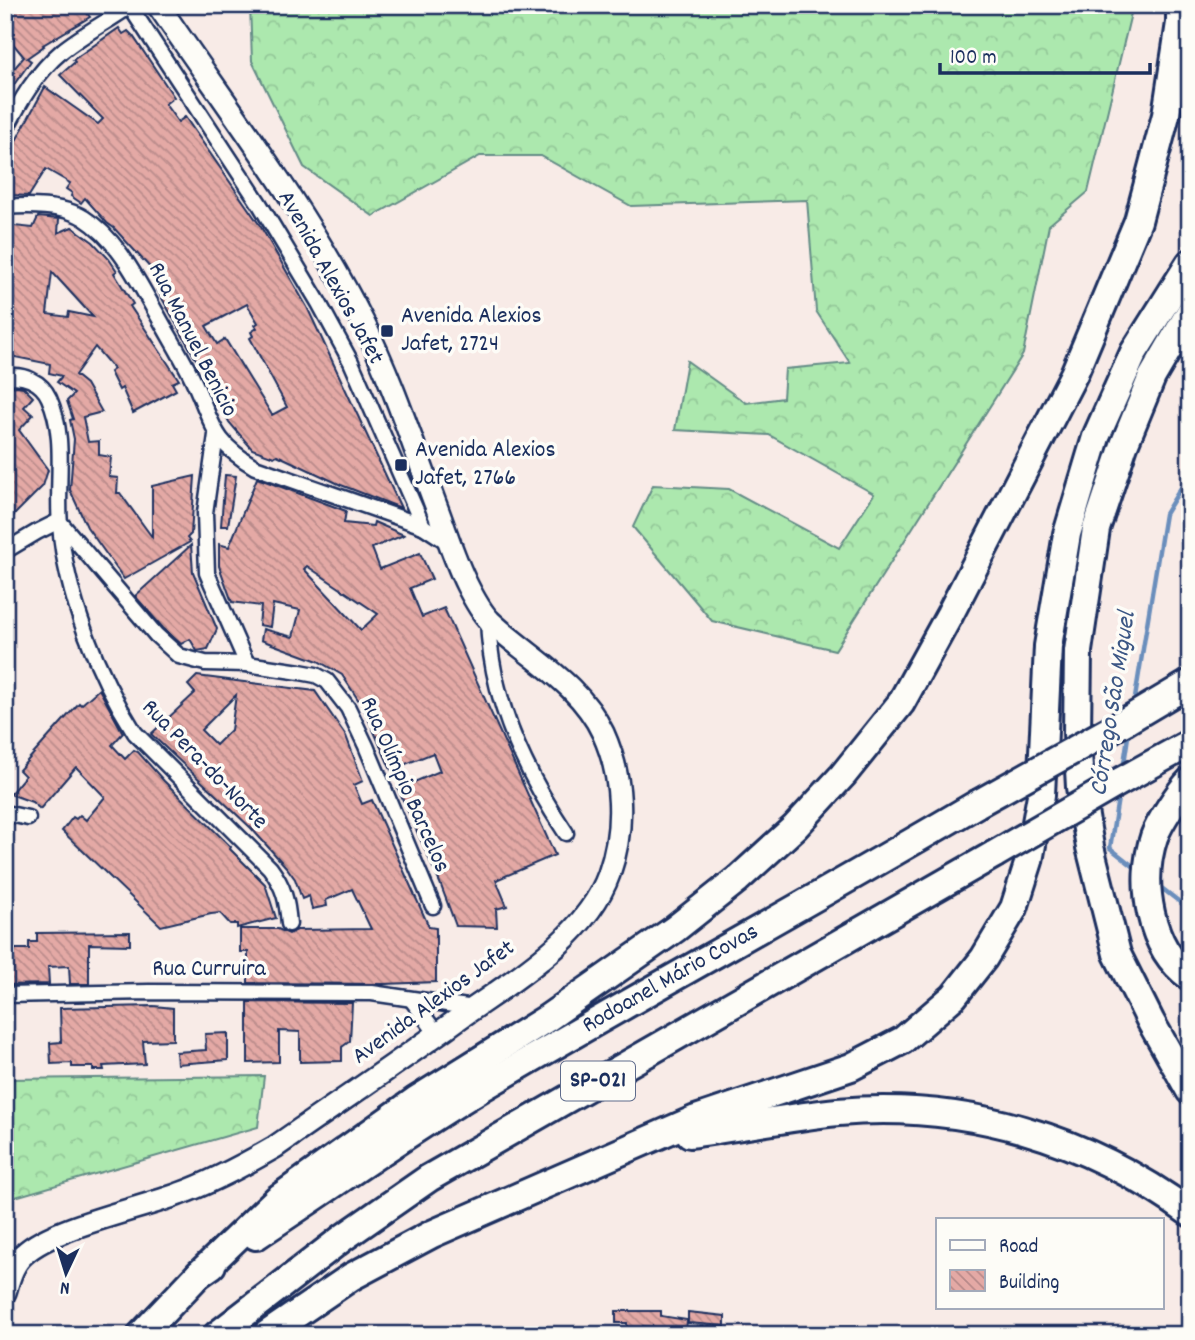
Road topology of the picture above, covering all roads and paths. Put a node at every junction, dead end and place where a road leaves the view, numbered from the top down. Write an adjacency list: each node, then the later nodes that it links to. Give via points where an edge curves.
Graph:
1 (158, 5): 12 (main road, Avenida Alexios Jafet, via 294,204 348,292 383,368)
2 (1181, 5): 32 (highway, via 1166,115 1138,221 1074,374 901,703 795,827 728,887 546,1019 416,1100 277,1199)
3 (130, 6): 4 (street, via 49,64 30,86); 11 (street, Avenida Alexios Jafet, via 266,213 319,303 351,362)
4 (5, 131)
5 (5, 207): 9 (street, Rua Manuel Benicio, via 71,212 100,231 142,287 194,382)
6 (1190, 263): 30 (highway, via 1134,352 1096,437 1066,534 1048,646 1041,796 1029,861 1014,908 984,958 954,996 903,1040 851,1067)
7 (1190, 312): 29 (highway, via 1152,377 1096,529 1078,651 1077,719 1080,787 1090,847 1117,954)
8 (5, 378): 10 (street, Rua Pera-do-Norte, via 33,381 45,390 52,407 60,455)
9 (216, 435): 11 (street, Rua Manuel Benicio, via 236,456 255,467); 15 (street, via 205,513 206,573)
10 (59, 521): 13 (street); 15 (street, Rua Olímpio Barcelos, via 173,651 205,663); 23 (street, Rua Pera-do-Norte, via 74,598 120,710 135,733 282,883)
11 (423, 526): 12 (street)
12 (449, 543): 14 (main road, Avenida Alexios Jafet)
13 (5, 551)
14 (488, 619): 21 (street, Avenida Alexios Jafet, via 491,660 510,727 528,771); 27 (main road, Avenida Alexios Jafet, via 552,670 588,707 615,765 620,802 618,841 608,877 587,913 558,945)
15 (247, 664): 22 (street, Rua Olímpio Barcelos, via 316,675 334,689 366,746)
16 (1190, 683): 32 (highway, Rodoanel Mário Covas / SP-021, bridge, via 489,1083)
17 (1190, 743): 35 (highway, Rodoanel Mário Covas / SP-021, bridge, via 429,1178)
18 (1190, 781): 24 (highway, via 1155,835 1148,866 1150,912 1162,944)
19 (5, 813): 20 (street)
20 (28, 818)
21 (566, 832)
22 (433, 906)
23 (289, 924)
24 (1190, 977)
25 (5, 995): 26 (street, Rua Curruira, via 362,993)
26 (412, 1000): 27 (street, Rua Curruira); 28 (street)
27 (474, 1008): 28 (main road, Avenida Alexios Jafet)
28 (437, 1034): 33 (main road, Avenida Alexios Jafet, via 238,1170 41,1242 23,1255)
29 (1190, 1091)
30 (643, 1141): 31 (highway, via 839,1112 928,1111 1017,1126 1085,1151 1162,1192); 36 (highway, via 432,1234 351,1277)
31 (1190, 1213)
32 (199, 1274): 34 (highway, Rodoanel Mário Covas / SP-021)
33 (5, 1292)
34 (141, 1335)
35 (217, 1335)
36 (266, 1335)

